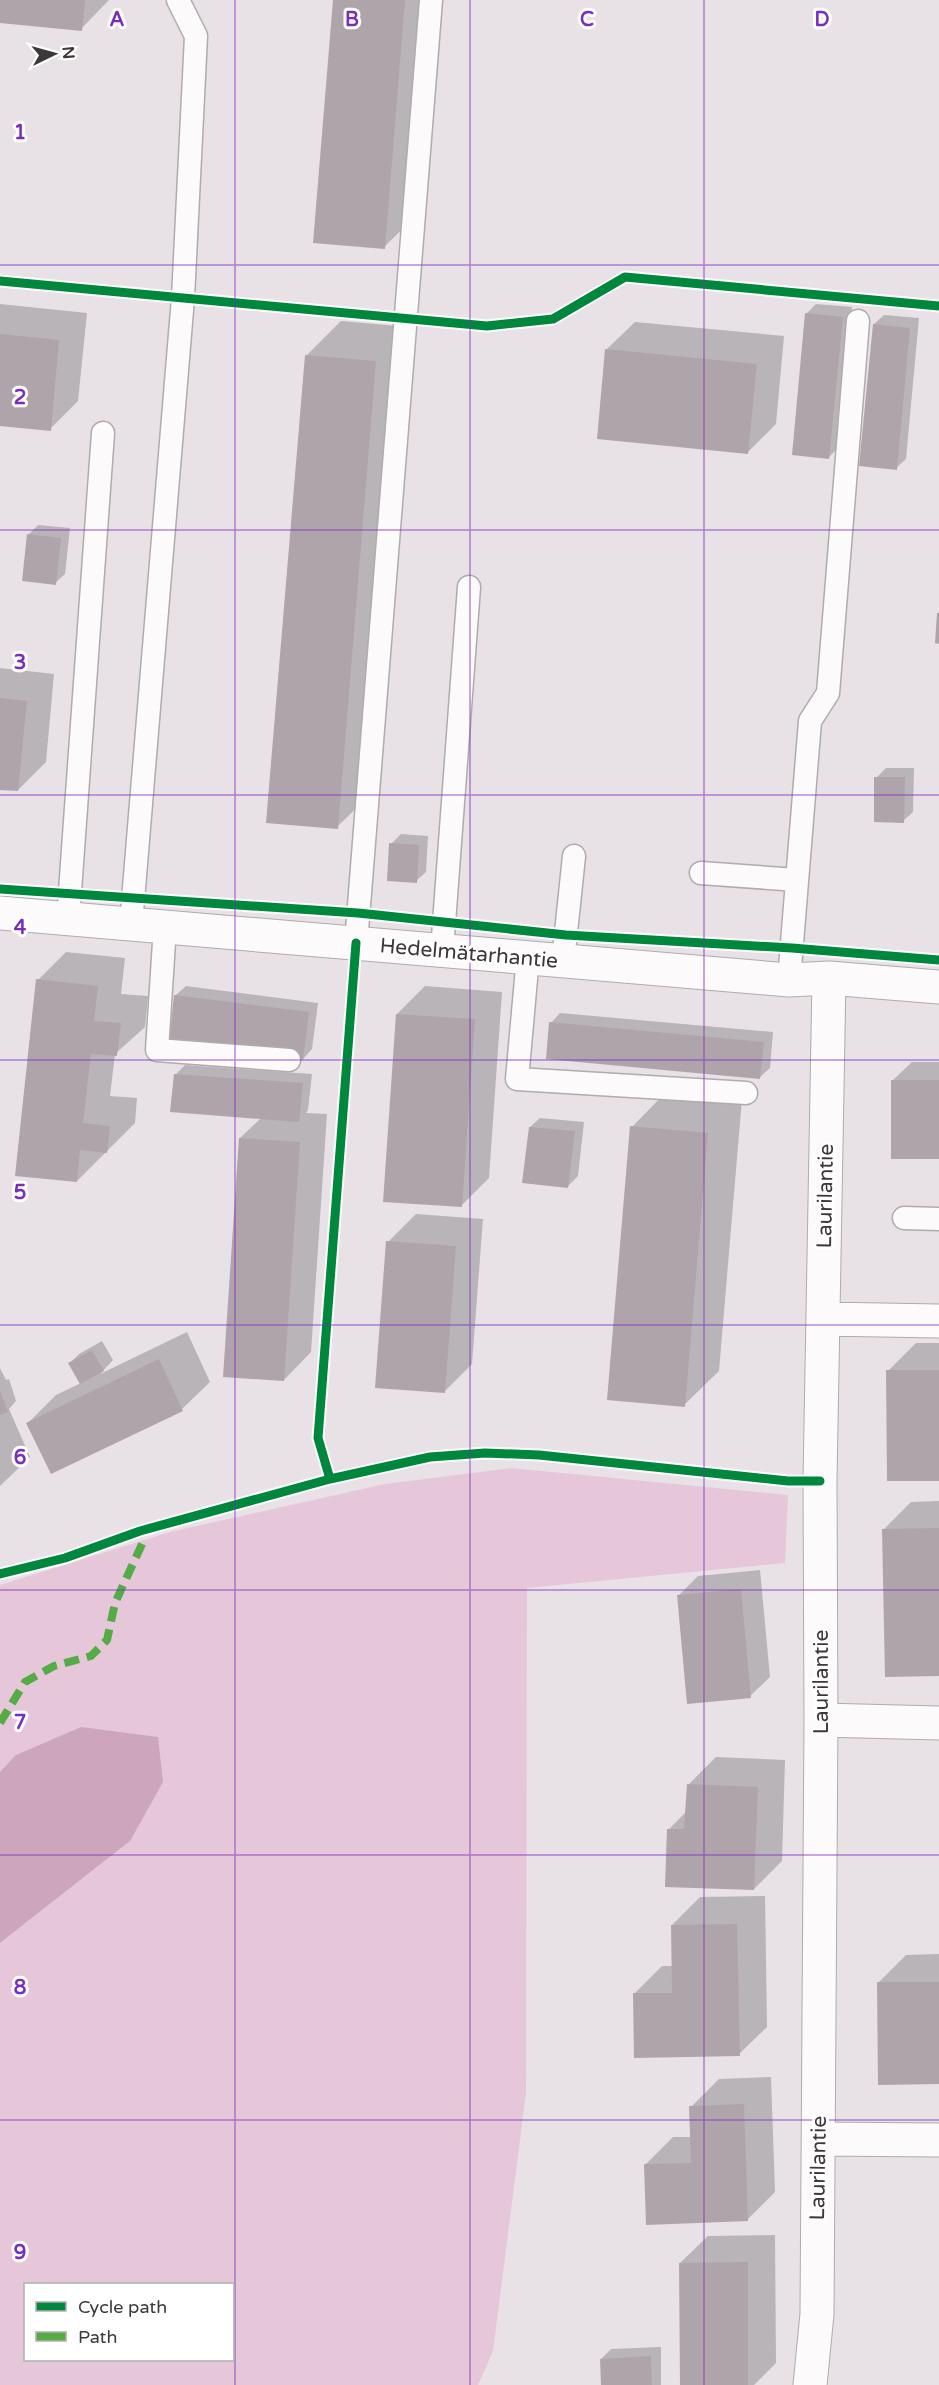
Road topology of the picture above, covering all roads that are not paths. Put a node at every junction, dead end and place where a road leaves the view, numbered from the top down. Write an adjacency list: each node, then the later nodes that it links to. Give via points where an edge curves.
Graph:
1 (178, 0): 11 (lane, via 196,36 193,108 183,298)
2 (431, 0): 13 (lane)
3 (858, 321): 8 (lane, via 828,693 810,721)
4 (104, 433): 10 (lane)
5 (469, 587): 14 (lane)
6 (574, 856): 16 (lane)
7 (701, 873): 8 (lane)
8 (797, 880): 18 (lane)
9 (0, 913): 10 (street, Hedelmätarhantie)
10 (68, 919): 11 (street, Hedelmätarhantie)
11 (131, 924): 12 (street, Hedelmätarhantie)
12 (165, 927): 13 (street, Hedelmätarhantie); 20 (lane, via 157,1050)
13 (356, 943): 14 (street, Hedelmätarhantie)
14 (442, 950): 15 (street, Hedelmätarhantie)
15 (528, 957): 16 (street, Hedelmätarhantie); 21 (lane, via 517,1079)
16 (563, 961): 18 (street, Hedelmätarhantie)
17 (830, 978): 18 (street, Hedelmätarhantie); 19 (street, Hedelmätarhantie); 24 (street, Laurilantie)
18 (789, 980)
19 (939, 987)
20 (289, 1060)
21 (746, 1093)
22 (904, 1218): 23 (lane)
23 (939, 1219)
24 (823, 1319): 25 (street); 26 (street, Laurilantie)
25 (939, 1321)
26 (821, 1720): 27 (street); 28 (street, Laurilantie)
27 (939, 1723)
28 (819, 2139): 29 (street); 30 (street, Laurilantie, via 817,2314)
29 (939, 2140)
30 (810, 2385)

